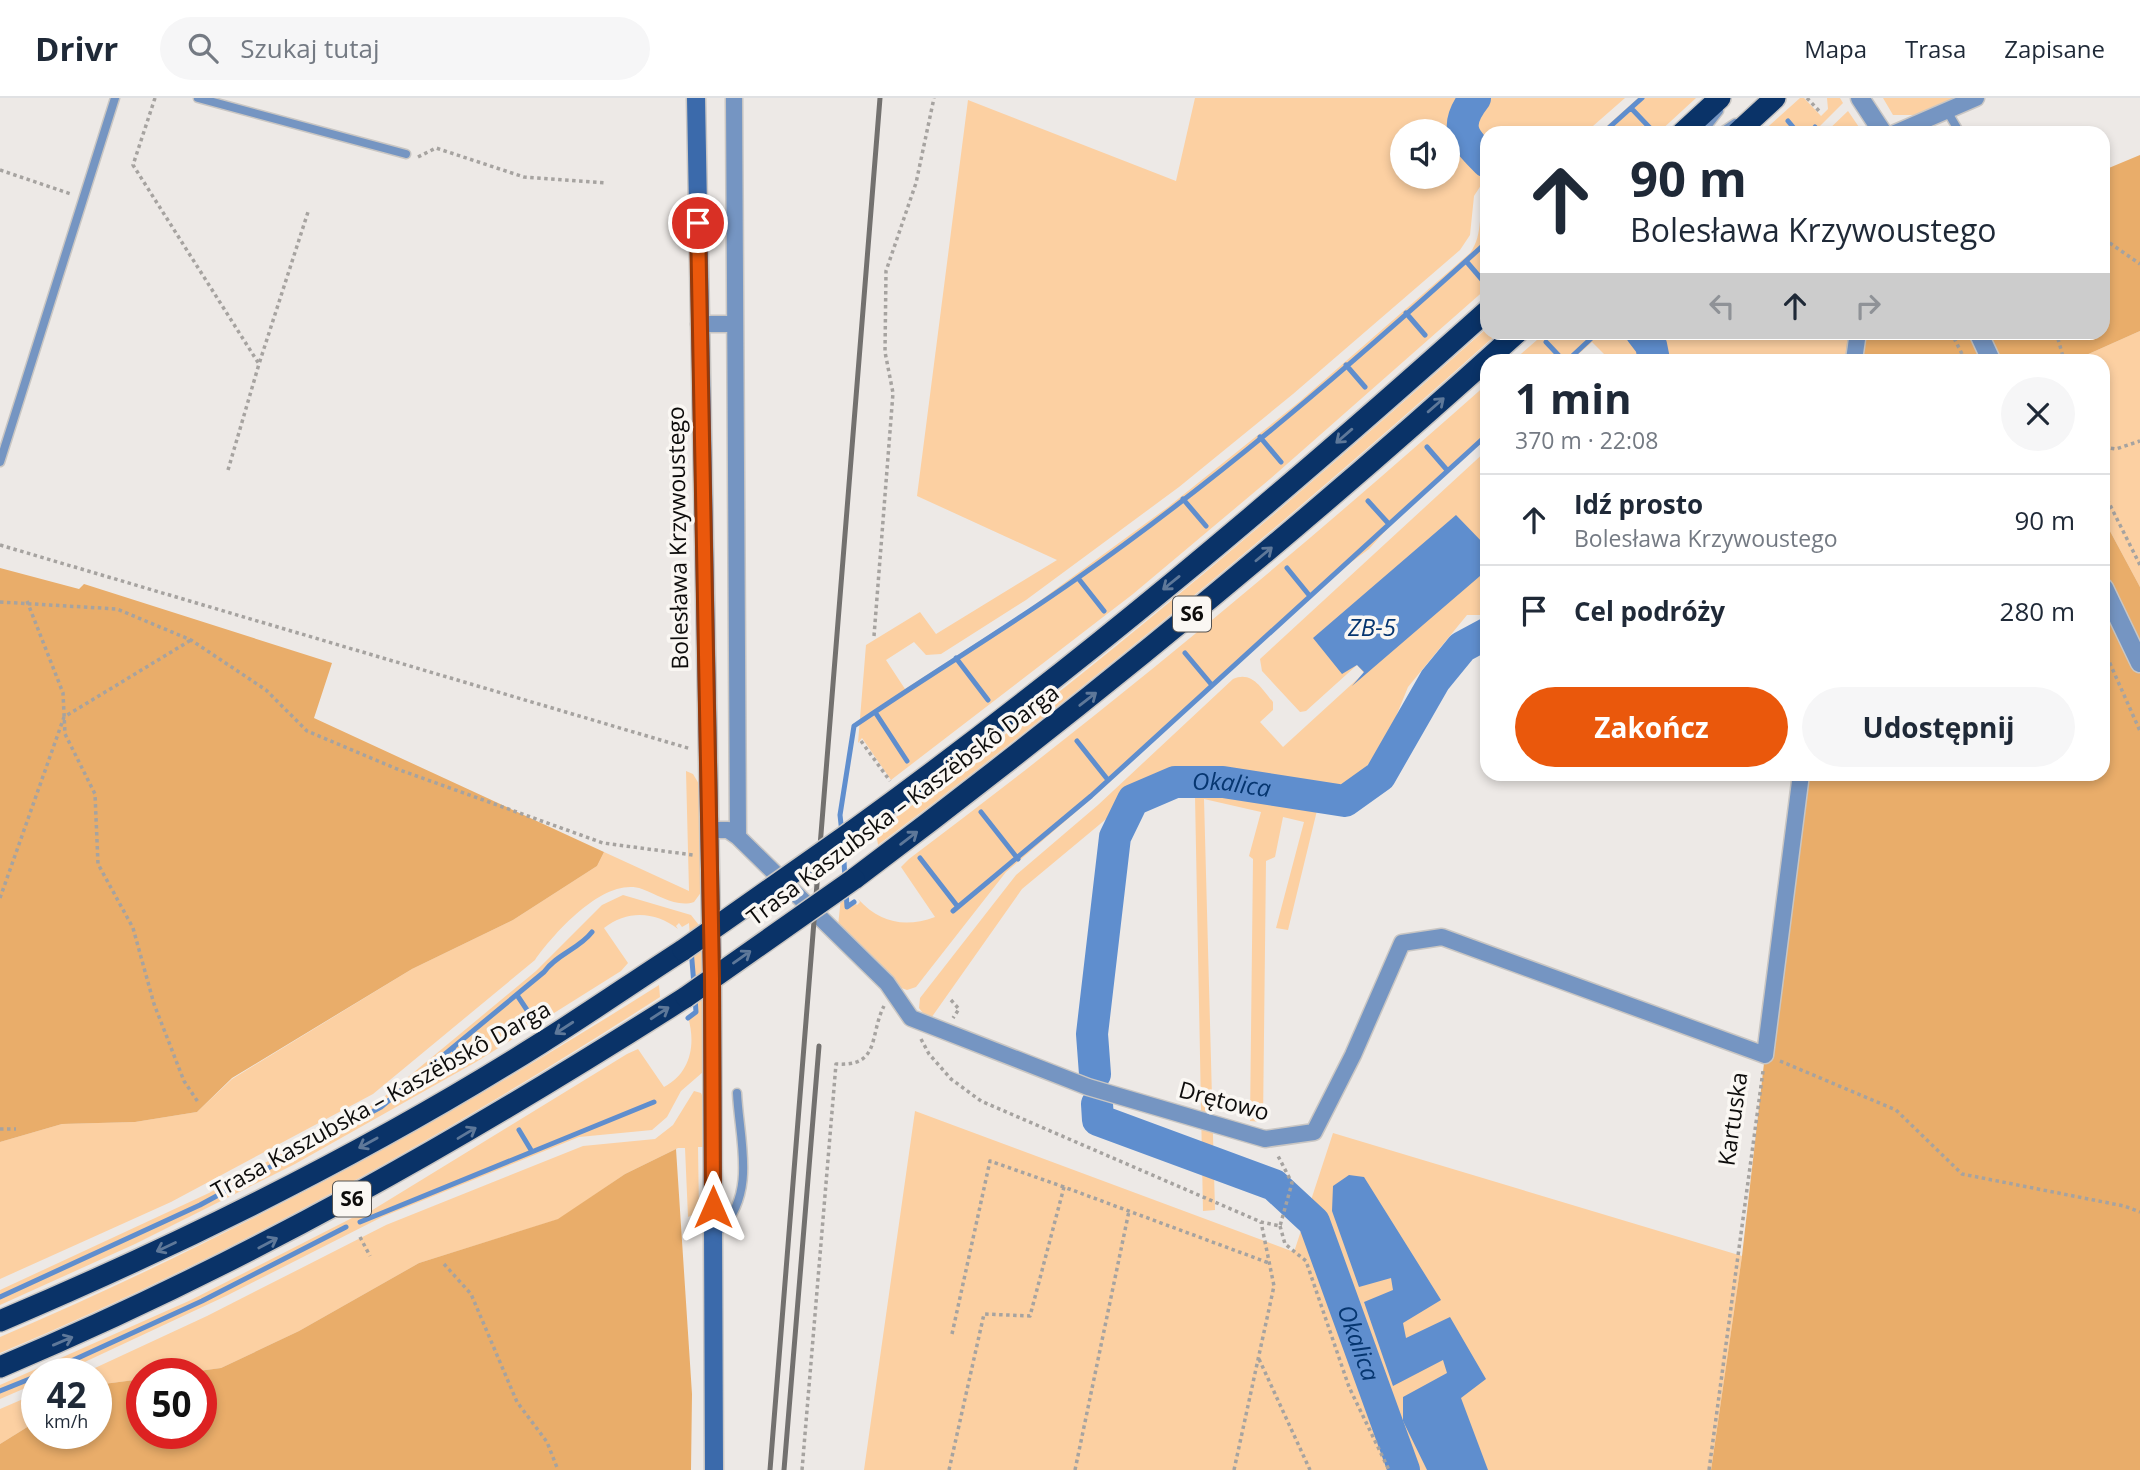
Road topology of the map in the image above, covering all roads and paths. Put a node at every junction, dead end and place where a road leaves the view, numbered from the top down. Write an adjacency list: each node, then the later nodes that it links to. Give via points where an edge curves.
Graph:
1 (115, 98): 25 (lane)
2 (155, 98): 34 (path, via 133,165)
3 (198, 98): 22 (lane)
4 (696, 98): 30 (main road, Bolesława Krzywoustego)
5 (734, 98): 31 (street)
6 (934, 98): 47 (path, via 916,183 886,271 885,352 893,393)
7 (1720, 98): 15 (highway)
8 (1730, 98): 16 (lane)
9 (1774, 98): 17 (lane); 18 (highway)
10 (1807, 98): 14 (path)
11 (1860, 98): 19 (street)
12 (1976, 98): 13 (street)
13 (1947, 111): 20 (street); 21 (lane)
14 (1821, 113)
15 (1690, 126)
16 (1708, 126)
17 (1731, 126)
18 (1744, 126)
19 (1878, 126)
20 (1912, 126)
21 (1956, 126)
22 (406, 154): 24 (path, via 419,157 436,148 524,177)
23 (0, 170): 25 (path)
24 (606, 183)
25 (81, 198): 38 (lane)
26 (308, 212): 34 (path)
27 (2110, 243): 28 (path)
28 (2140, 264)
29 (1480, 317): 79 (highway, Trasa Kaszubska – Kaszëbskô Darga / S6, one-way to 79, bridge, via 1303,472 986,733 682,950 540,1044 337,1160 209,1226)
30 (699, 324): 31 (street); 54 (main road, Bolesława Krzywoustego)
31 (734, 324): 58 (street)
32 (1509, 340): 33 (highway, Trasa Kaszubska – Kaszëbskô Darga / S6, one-way to 32, bridge)
33 (1493, 354)
34 (259, 364): 39 (path)
35 (1480, 365): 82 (highway, Trasa Kaszubska – Kaszëbskô Darga / S6, one-way to 35, bridge, via 203,1276 355,1197 560,1077 686,996 854,879 1122,672)
36 (2140, 441): 37 (path)
37 (2110, 448)
38 (0, 462)
39 (228, 470)
40 (2110, 504): 42 (path)
41 (0, 545): 54 (path)
42 (2138, 558): 43 (path)
43 (2140, 565)
44 (2110, 600): 49 (street)
45 (27, 601): 46 (path); 48 (path, via 117,609); 51 (path, via 63,693)
46 (0, 602)
47 (874, 636)
48 (191, 640): 51 (path); 59 (path, via 266,690 307,731 603,843)
49 (2140, 663)
50 (2110, 664): 52 (path)
51 (64, 717): 60 (path); 65 (path, via 65,734 95,794 98,864 132,928 154,1004 184,1081)
52 (2140, 731)
53 (862, 741): 56 (path)
54 (706, 754): 57 (main road, Bolesława Krzywoustego)
55 (1800, 781): 63 (street, Kartuska)
56 (891, 783)
57 (709, 830): 58 (street, via 728,830); 59 (main road, Bolesława Krzywoustego)
58 (738, 837): 61 (street, via 843,937)
59 (709, 857): 74 (main road, Bolesława Krzywoustego)
60 (0, 898)
61 (892, 991): 62 (street); 85 (path, via 864,1059 852,1065 836,1064)
62 (911, 1018): 68 (street, Drętowo, via 1088,1087); 72 (path, via 929,1054 951,1079 981,1101)
63 (1765, 1055): 68 (street, Drętowo, via 1442,937 1402,943 1314,1132); 71 (path, via 1896,1110 1962,1174); 91 (path, Kartuska)
64 (737, 1093): 74 (lane, via 743,1185 729,1219 721,1229)
65 (198, 1102)
66 (0, 1129): 67 (path)
67 (16, 1129)
68 (1269, 1139): 73 (path, via 1292,1183)
69 (1064, 1187): 70 (path); 80 (path, via 989,1161); 86 (path, via 1030,1316 984,1314)
70 (1129, 1211): 78 (path); 87 (path)
71 (2140, 1212)
72 (1261, 1222): 73 (path); 78 (path)
73 (1280, 1226): 90 (path, via 1285,1244 1306,1261 1349,1387)
74 (713, 1229): 84 (main road, Bolesława Krzywoustego)
75 (360, 1237): 76 (path)
76 (370, 1256)
77 (444, 1264): 83 (path, via 471,1294 517,1402 547,1442)
78 (1269, 1264): 81 (path, via 1273,1286)
79 (0, 1321)
80 (951, 1334)
81 (1258, 1357): 88 (path); 89 (path)
82 (0, 1367)
83 (558, 1470)
84 (715, 1470)
85 (802, 1470)
86 (949, 1470)
87 (1075, 1470)
88 (1234, 1470)
89 (1310, 1470)
90 (1389, 1470)
91 (1709, 1470)

